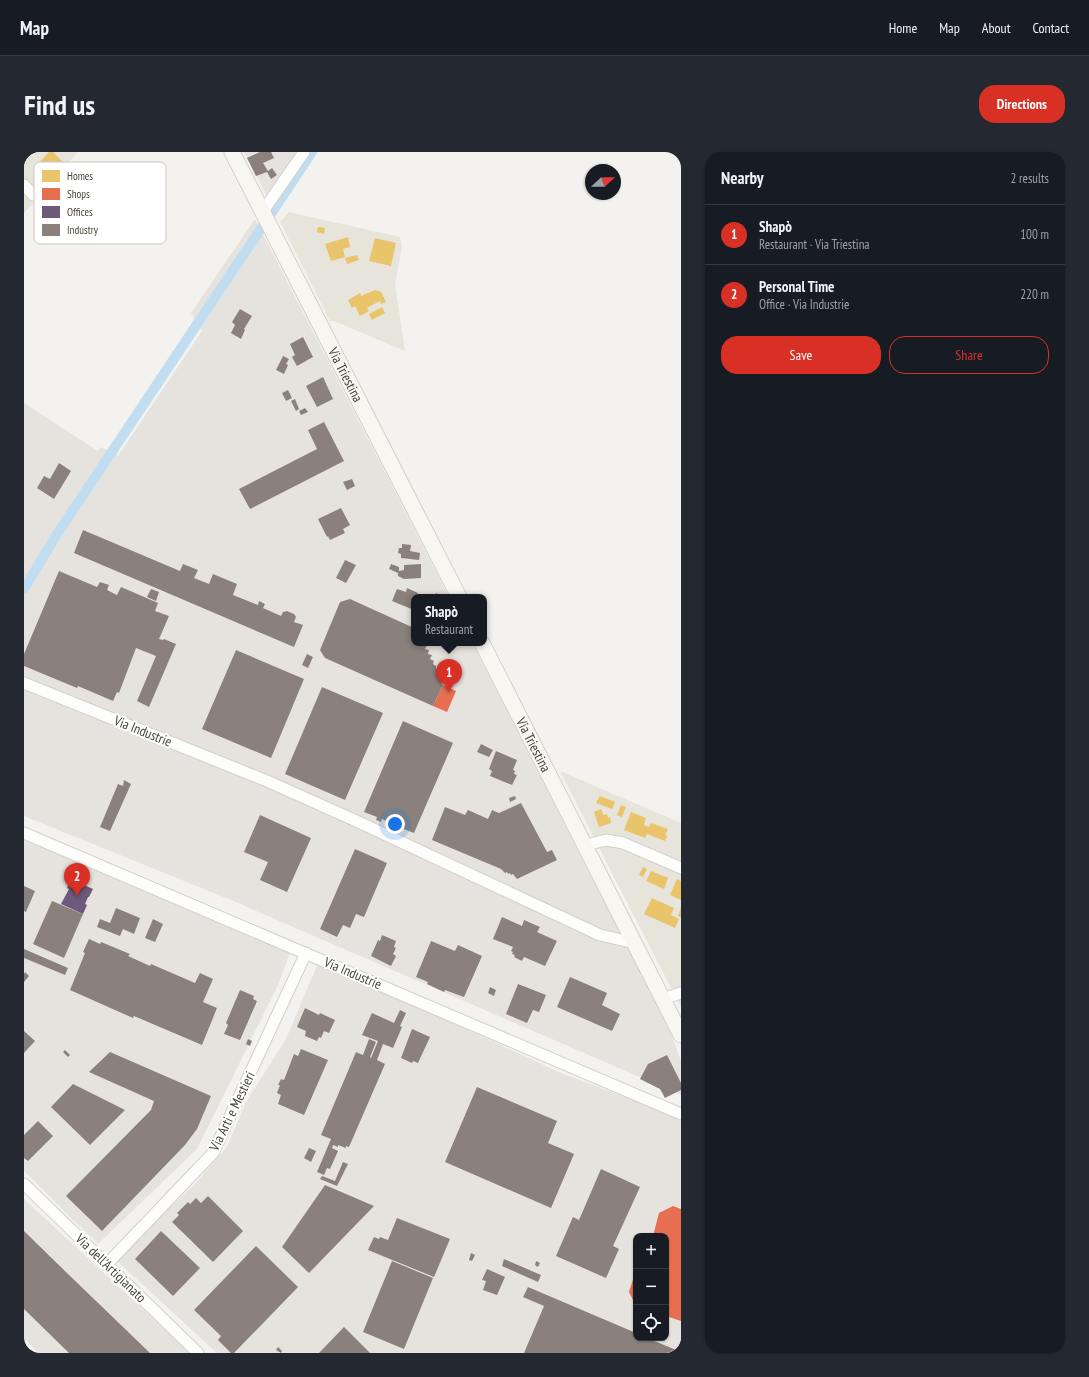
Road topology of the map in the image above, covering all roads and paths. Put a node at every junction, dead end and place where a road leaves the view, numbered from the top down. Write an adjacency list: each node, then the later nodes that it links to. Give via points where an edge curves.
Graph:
1 (232, 152): 5 (main road, Via Triestina)
2 (304, 152): 5 (street)
3 (24, 185): 4 (street)
4 (33, 195)
5 (264, 213): 6 (main road, Via Triestina)
6 (457, 594)
7 (484, 646): 10 (main road, Via Triestina)
8 (24, 682): 12 (street, Via Industrie, via 267,781 600,935)
9 (24, 833): 13 (street, Via Industrie)
10 (586, 845): 11 (street, via 606,840 623,843); 12 (main road, Via Triestina)
11 (681, 868)
12 (635, 943): 15 (main road, Via Triestina)
13 (306, 953): 17 (street, Via Industrie); 19 (street, Via Arti e Mestieri, via 213,1154)
14 (681, 993): 15 (street)
15 (662, 999): 16 (main road, Via Triestina)
16 (681, 1035)
17 (681, 1114)
18 (24, 1184): 19 (street, Via dell'Artigianato)
19 (107, 1264): 20 (street, Via dell'Artigianato)
20 (198, 1353)

